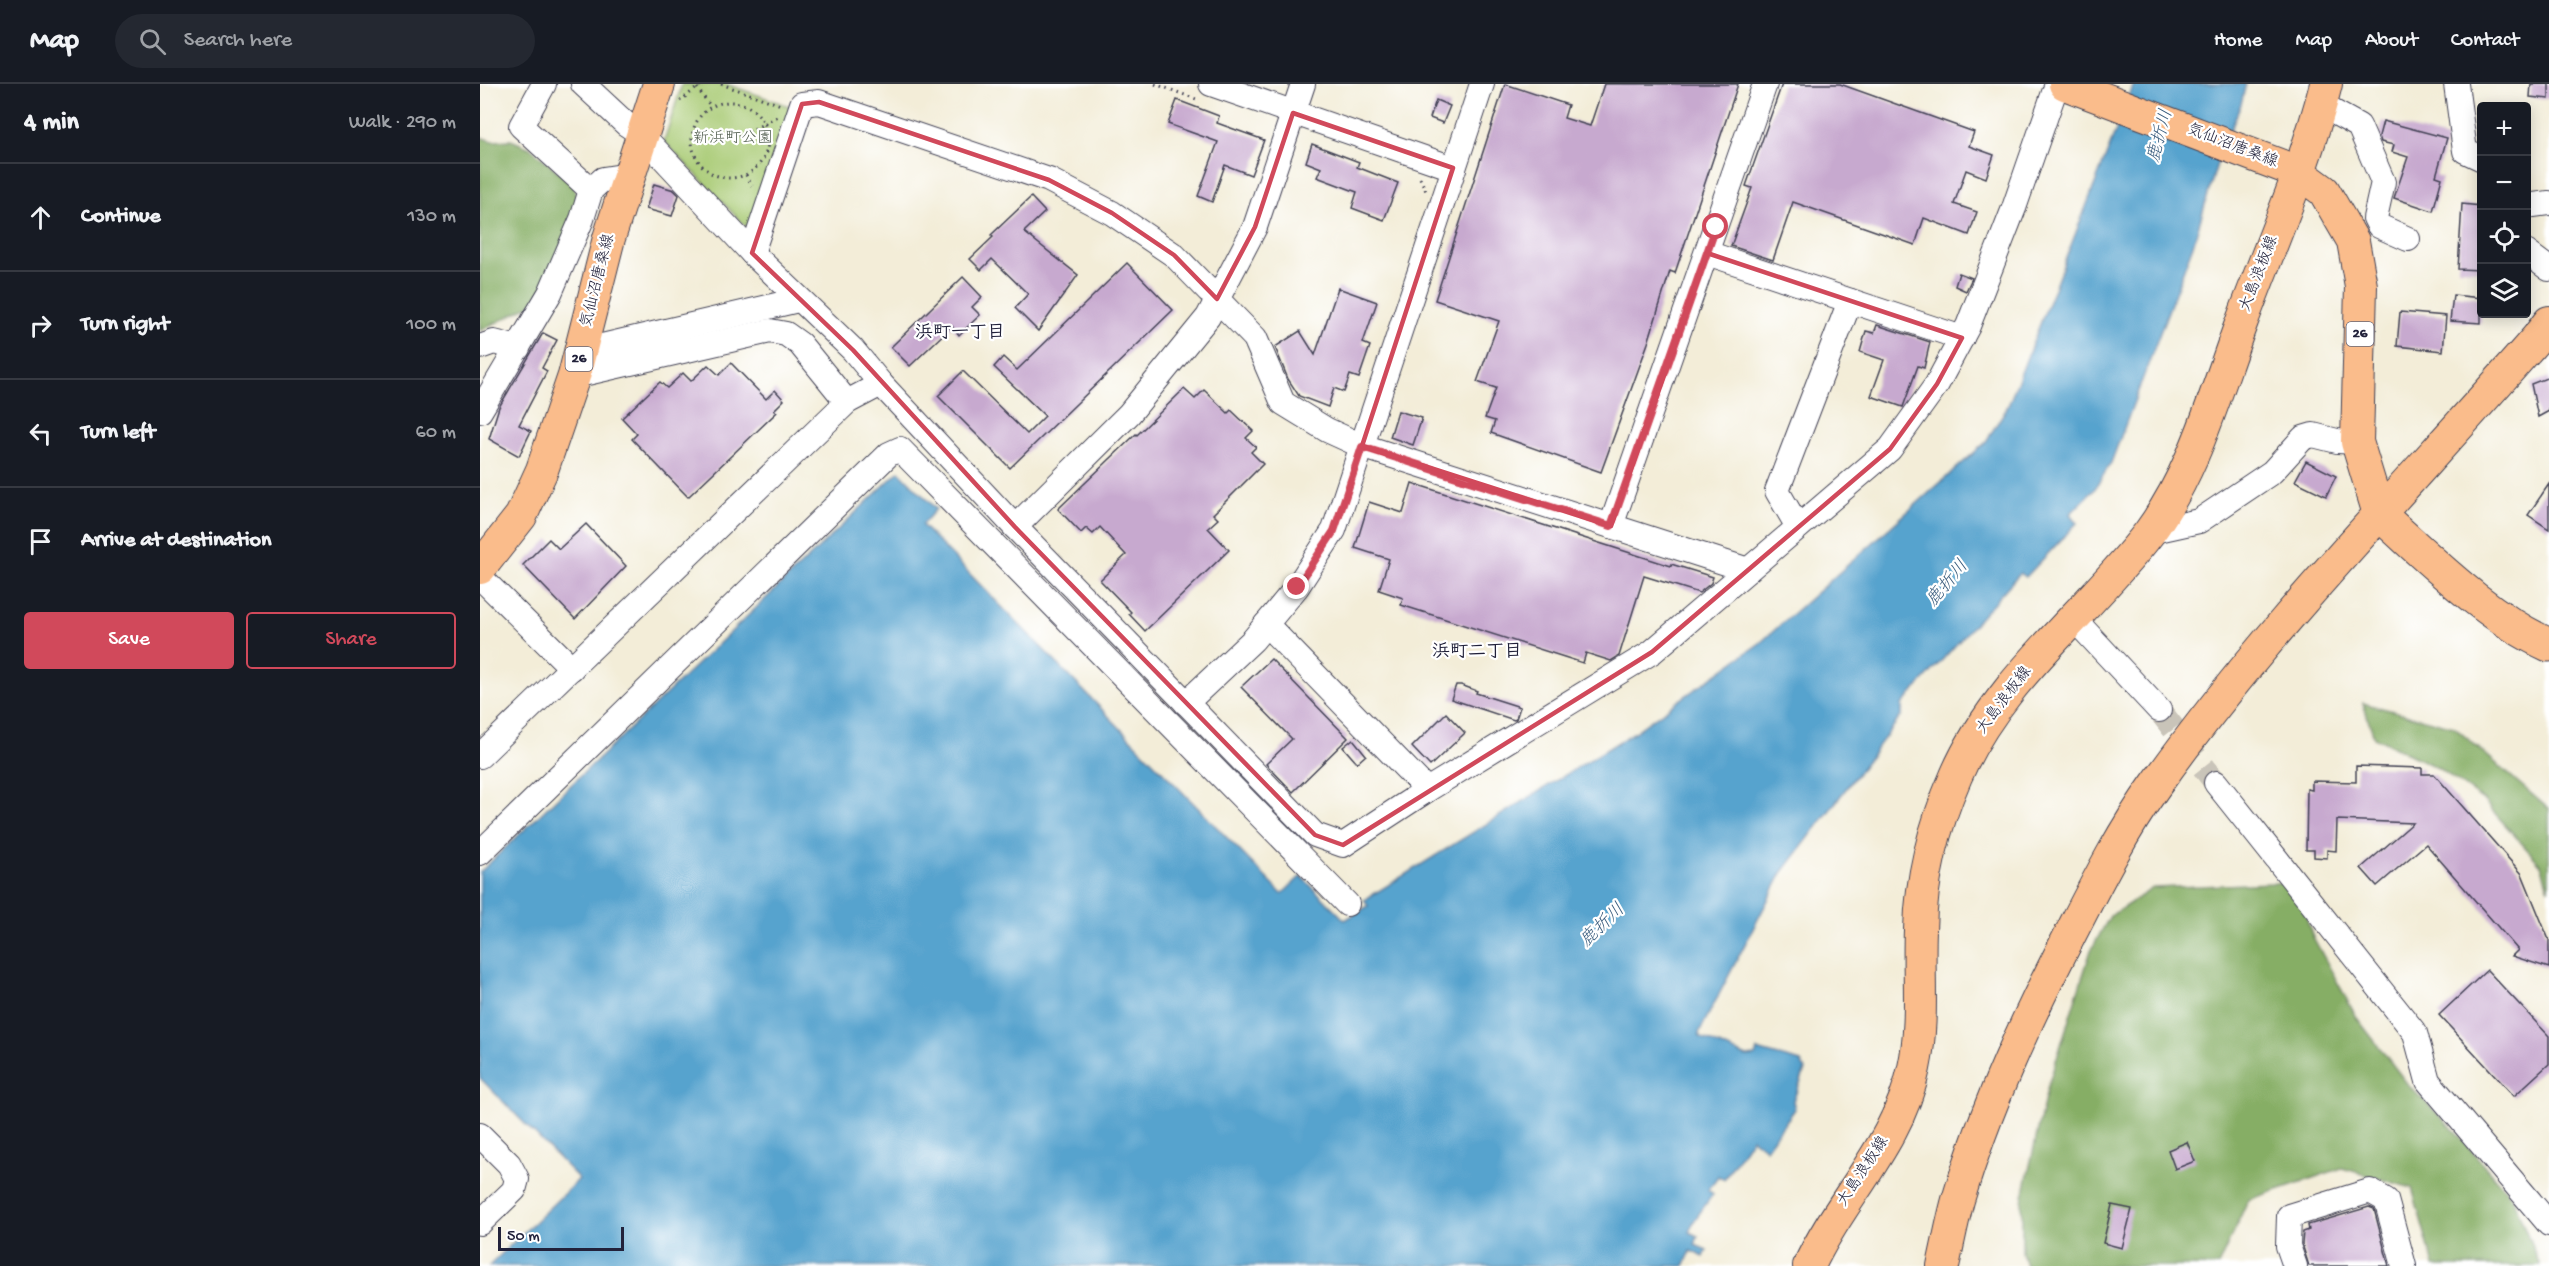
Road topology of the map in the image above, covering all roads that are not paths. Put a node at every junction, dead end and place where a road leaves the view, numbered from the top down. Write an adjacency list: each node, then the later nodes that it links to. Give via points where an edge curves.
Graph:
1 (544, 84): 18 (street, via 521,126)
2 (583, 84): 13 (street)
3 (659, 84): 13 (main road, 気仙沼唐桑線 / 26)
4 (1211, 84): 12 (street)
5 (1303, 84): 12 (street)
6 (1482, 84): 16 (street)
7 (1765, 84): 23 (street)
8 (2057, 84): 30 (street, via 2014,208)
9 (2065, 84): 15 (main road, 気仙沼唐桑線 / 26)
10 (2456, 84): 14 (street, via 2465,151)
11 (2323, 95): 15 (main road, 気仙沼唐桑線); 21 (street, via 2359,126 2383,182 2374,218 2379,226)
12 (1293, 113): 16 (street); 26 (street, via 1255,227)
13 (641, 134): 17 (main road, 気仙沼唐桑線 / 26); 22 (street)
14 (2477, 157)
15 (2285, 167): 37 (main road, 気仙沼唐桑線 / 26, via 2324,191 2353,240 2361,286); 43 (main road, 大島浪板線, via 2199,440 2175,491)
16 (1453, 168): 38 (street)
17 (629, 175): 18 (street, via 603,179); 33 (main road, 気仙沼唐桑線 / 26)
18 (591, 190): 32 (street, via 550,293)
19 (2549, 203): 20 (street)
20 (2531, 205)
21 (2408, 239)
22 (752, 253): 26 (street, via 802,104 819,102 1049,180 1112,213 1174,255); 27 (street)
23 (1707, 253): 28 (street); 40 (street)
24 (2531, 256): 25 (street)
25 (2549, 269)
26 (1217, 299): 38 (street, via 1255,338 1283,403); 41 (street, via 1208,317 1129,414)
27 (798, 300): 33 (street); 34 (street, via 853,350)
28 (1850, 301): 30 (street); 42 (street, via 1777,491)
29 (2545, 336): 39 (main road)
30 (1962, 338): 42 (street, via 1937,384 1890,449)
31 (480, 347): 32 (street, via 494,342)
32 (518, 348): 36 (street)
33 (578, 363): 35 (street, via 770,331 786,334 800,344); 44 (main road, 気仙沼唐桑線 / 26, via 542,470 521,516)
34 (881, 384): 35 (street); 41 (street)
35 (847, 402): 50 (street)
36 (480, 411)
37 (2357, 442): 39 (main road, 気仙沼唐桑線 / 26); 43 (street, via 2313,435 2302,438 2272,472 2199,521)
38 (1362, 447): 40 (street); 48 (street, via 1334,531 1297,587)
39 (2379, 514): 49 (highway, via 2465,592); 62 (main road, via 2249,662 2153,788 2093,889 2041,990 1993,1103 1959,1200)
40 (1611, 526): 45 (street)
41 (1015, 527): 51 (street)
42 (1798, 527): 45 (street)
43 (2149, 532): 47 (main road, 大島浪板線)
44 (480, 568)
45 (1748, 570): 55 (street, via 1652,652)
46 (480, 577): 50 (street)
47 (2074, 619): 52 (street); 61 (main road, 大島浪板線, via 2014,683 1957,774 1937,827 1926,875 1920,929 1920,1030 1906,1098)
48 (1266, 624): 51 (street); 55 (street)
49 (2549, 645)
50 (572, 668): 53 (street)
51 (1186, 703): 55 (street, via 1315,835 1342,845)
52 (2158, 710)
53 (480, 756)
54 (2216, 783): 60 (street, via 2415,1034 2428,1081)
55 (1427, 790)
56 (480, 853): 57 (street, via 889,454 900,449)
57 (1347, 904)
58 (480, 1135): 59 (street, via 509,1164 517,1179 514,1190)
59 (480, 1223)
60 (2549, 1224)
61 (1809, 1266)
62 (1943, 1266)
63 (2295, 1266): 64 (street, via 2288,1246 2289,1216 2370,1191 2386,1200)
64 (2404, 1266)

